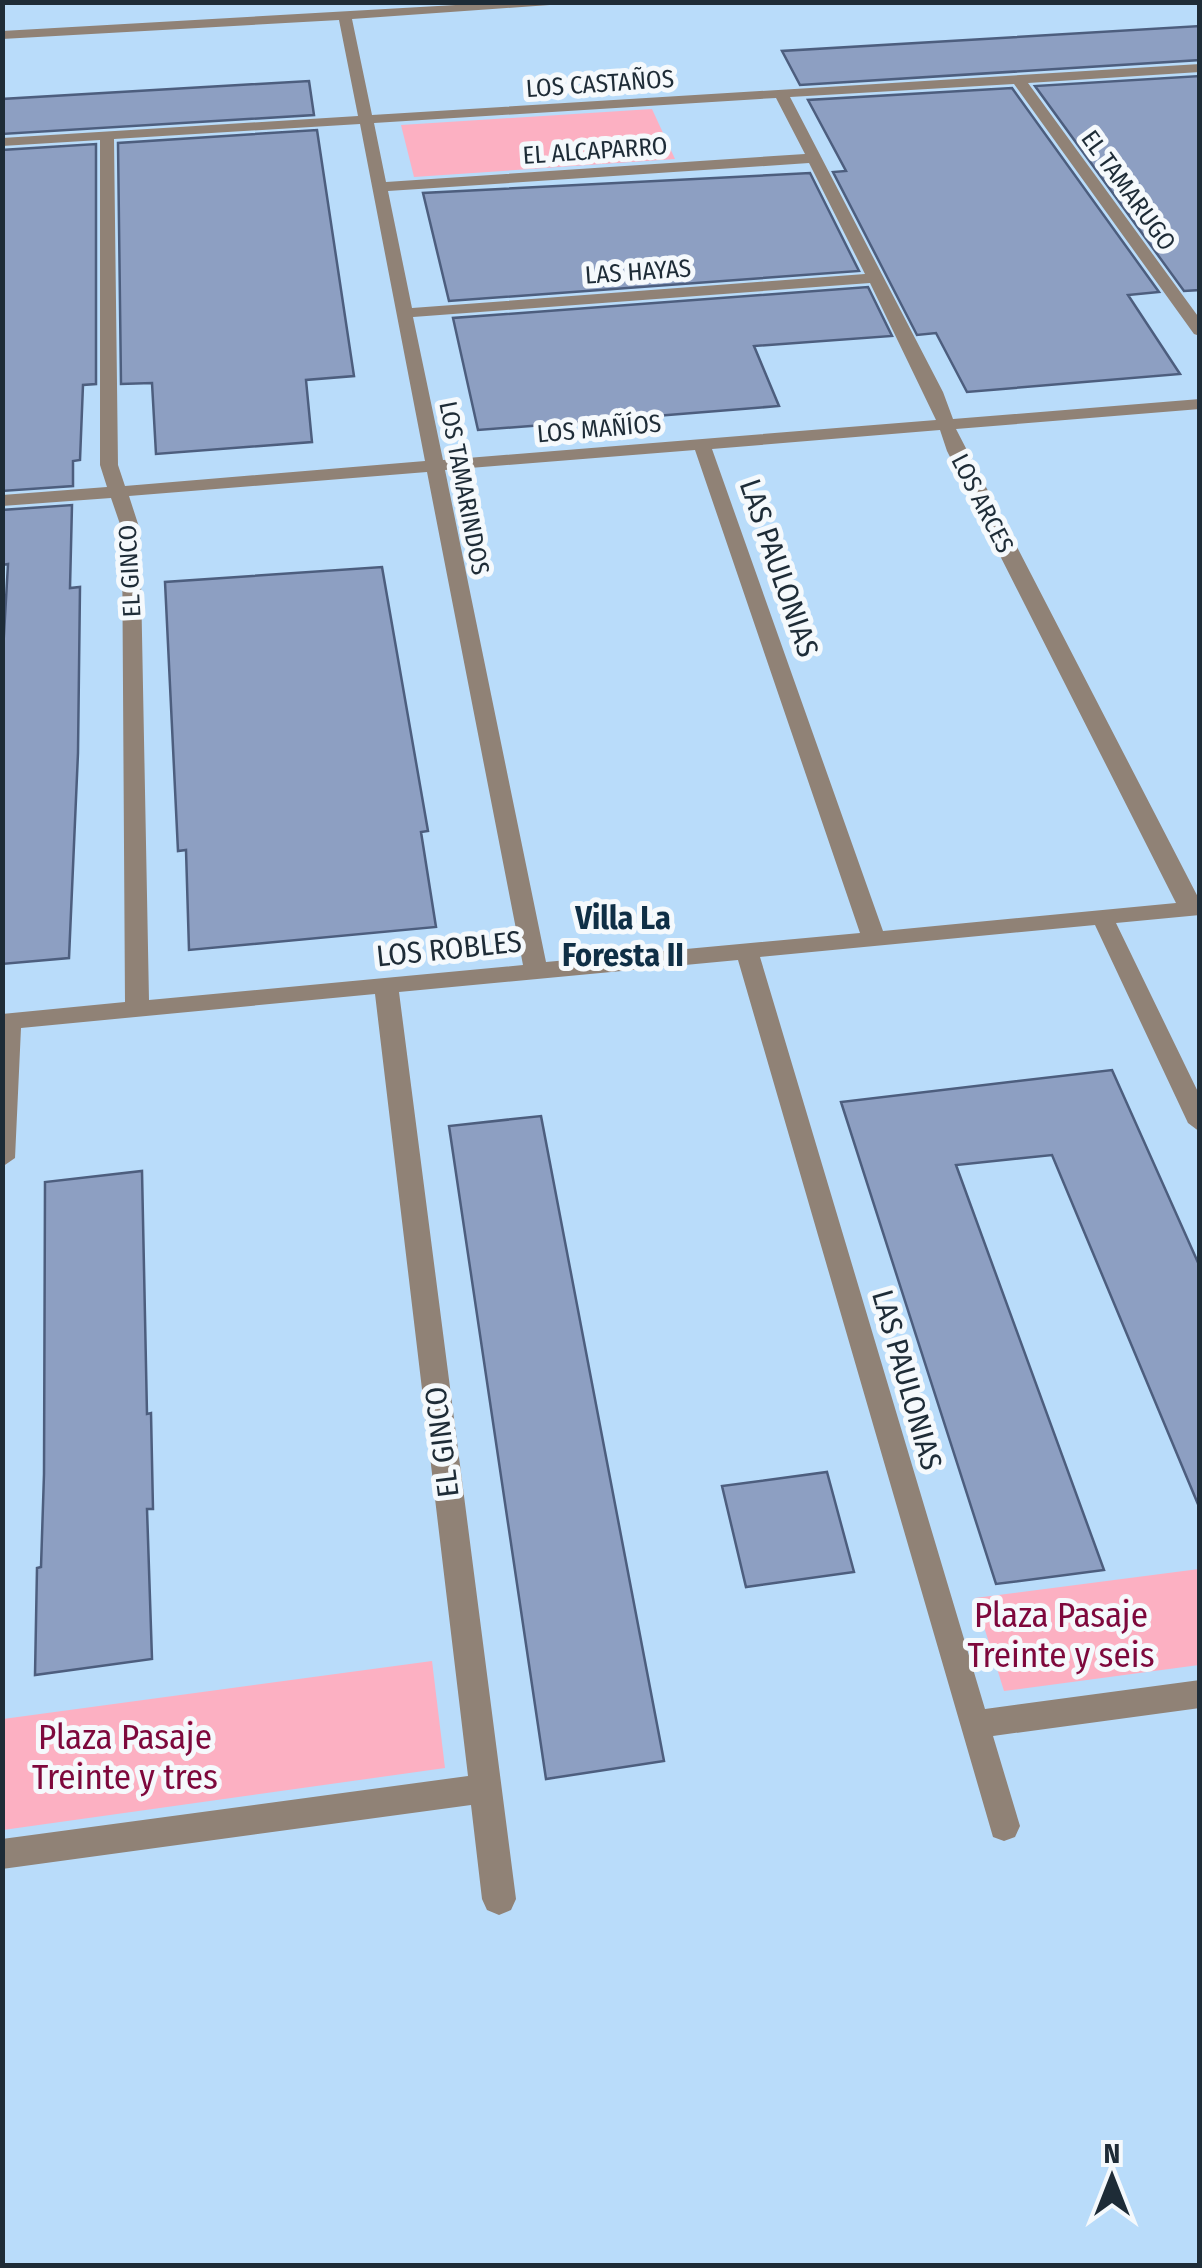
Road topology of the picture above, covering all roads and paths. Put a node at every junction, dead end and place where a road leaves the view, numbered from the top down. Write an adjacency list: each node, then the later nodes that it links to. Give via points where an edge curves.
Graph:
1 (585, 2): 2 (street)
2 (384, 8): 3 (street)
3 (344, 15): 4 (street, via 158,20); 8 (street, LOS TAMARINDOS)
4 (2, 35)
5 (1200, 68): 6 (street, LOS CASTAÑOS)
6 (1018, 79): 7 (street, LOS CASTAÑOS); 15 (street, EL TAMARUGO)
7 (781, 94): 8 (street, LOS CASTAÑOS); 11 (street, LOS ARCES)
8 (365, 120): 9 (street, LOS CASTAÑOS); 12 (street, LOS TAMARINDOS)
9 (107, 136): 10 (street, LOS CASTAÑOS); 21 (street, EL GINCO, via 109,465)
10 (2, 142)
11 (814, 158): 12 (street, EL ALCAPARRO); 13 (street, LOS ARCES)
12 (379, 187): 14 (street, LOS TAMARINDOS)
13 (876, 278): 14 (street, LAS HAYAS); 17 (street, LOS ARCES)
14 (404, 313): 20 (street, LOS TAMARINDOS)
15 (1200, 331)
16 (1191, 405): 17 (street, LOS MAÑÍOS); 18 (street)
17 (946, 425): 19 (street, LOS MAÑÍOS); 23 (street, LOS ARCES)
18 (1200, 430)
19 (702, 445): 20 (street, LOS MAÑÍOS); 25 (street, LAS PAULONIAS)
20 (434, 467): 21 (street, LOS MAÑÍOS); 27 (street, LOS TAMARINDOS)
21 (118, 492): 22 (street, LOS MAÑÍOS); 29 (street, EL GINCO, via 131,530)
22 (2, 501)
23 (1195, 908): 24 (street, LOS ROBLES)
24 (1102, 917): 25 (street, LOS ROBLES); 31 (street)
25 (874, 939): 26 (street, LOS ROBLES)
26 (747, 951): 27 (street, LOS ROBLES); 34 (street, LAS PAULONIAS)
27 (536, 971): 28 (street, LOS ROBLES)
28 (386, 986): 29 (street, LOS ROBLES); 35 (street, EL GINCO)
29 (137, 1009): 30 (street, LOS ROBLES)
30 (6, 1022): 32 (street)
31 (1200, 1124)
32 (2, 1158)
33 (1200, 1694): 34 (street)
34 (974, 1725): 36 (street, LAS PAULONIAS)
35 (484, 1788): 37 (street); 38 (street, EL GINCO)
36 (1004, 1826)
37 (2, 1854)
38 (498, 1899)

